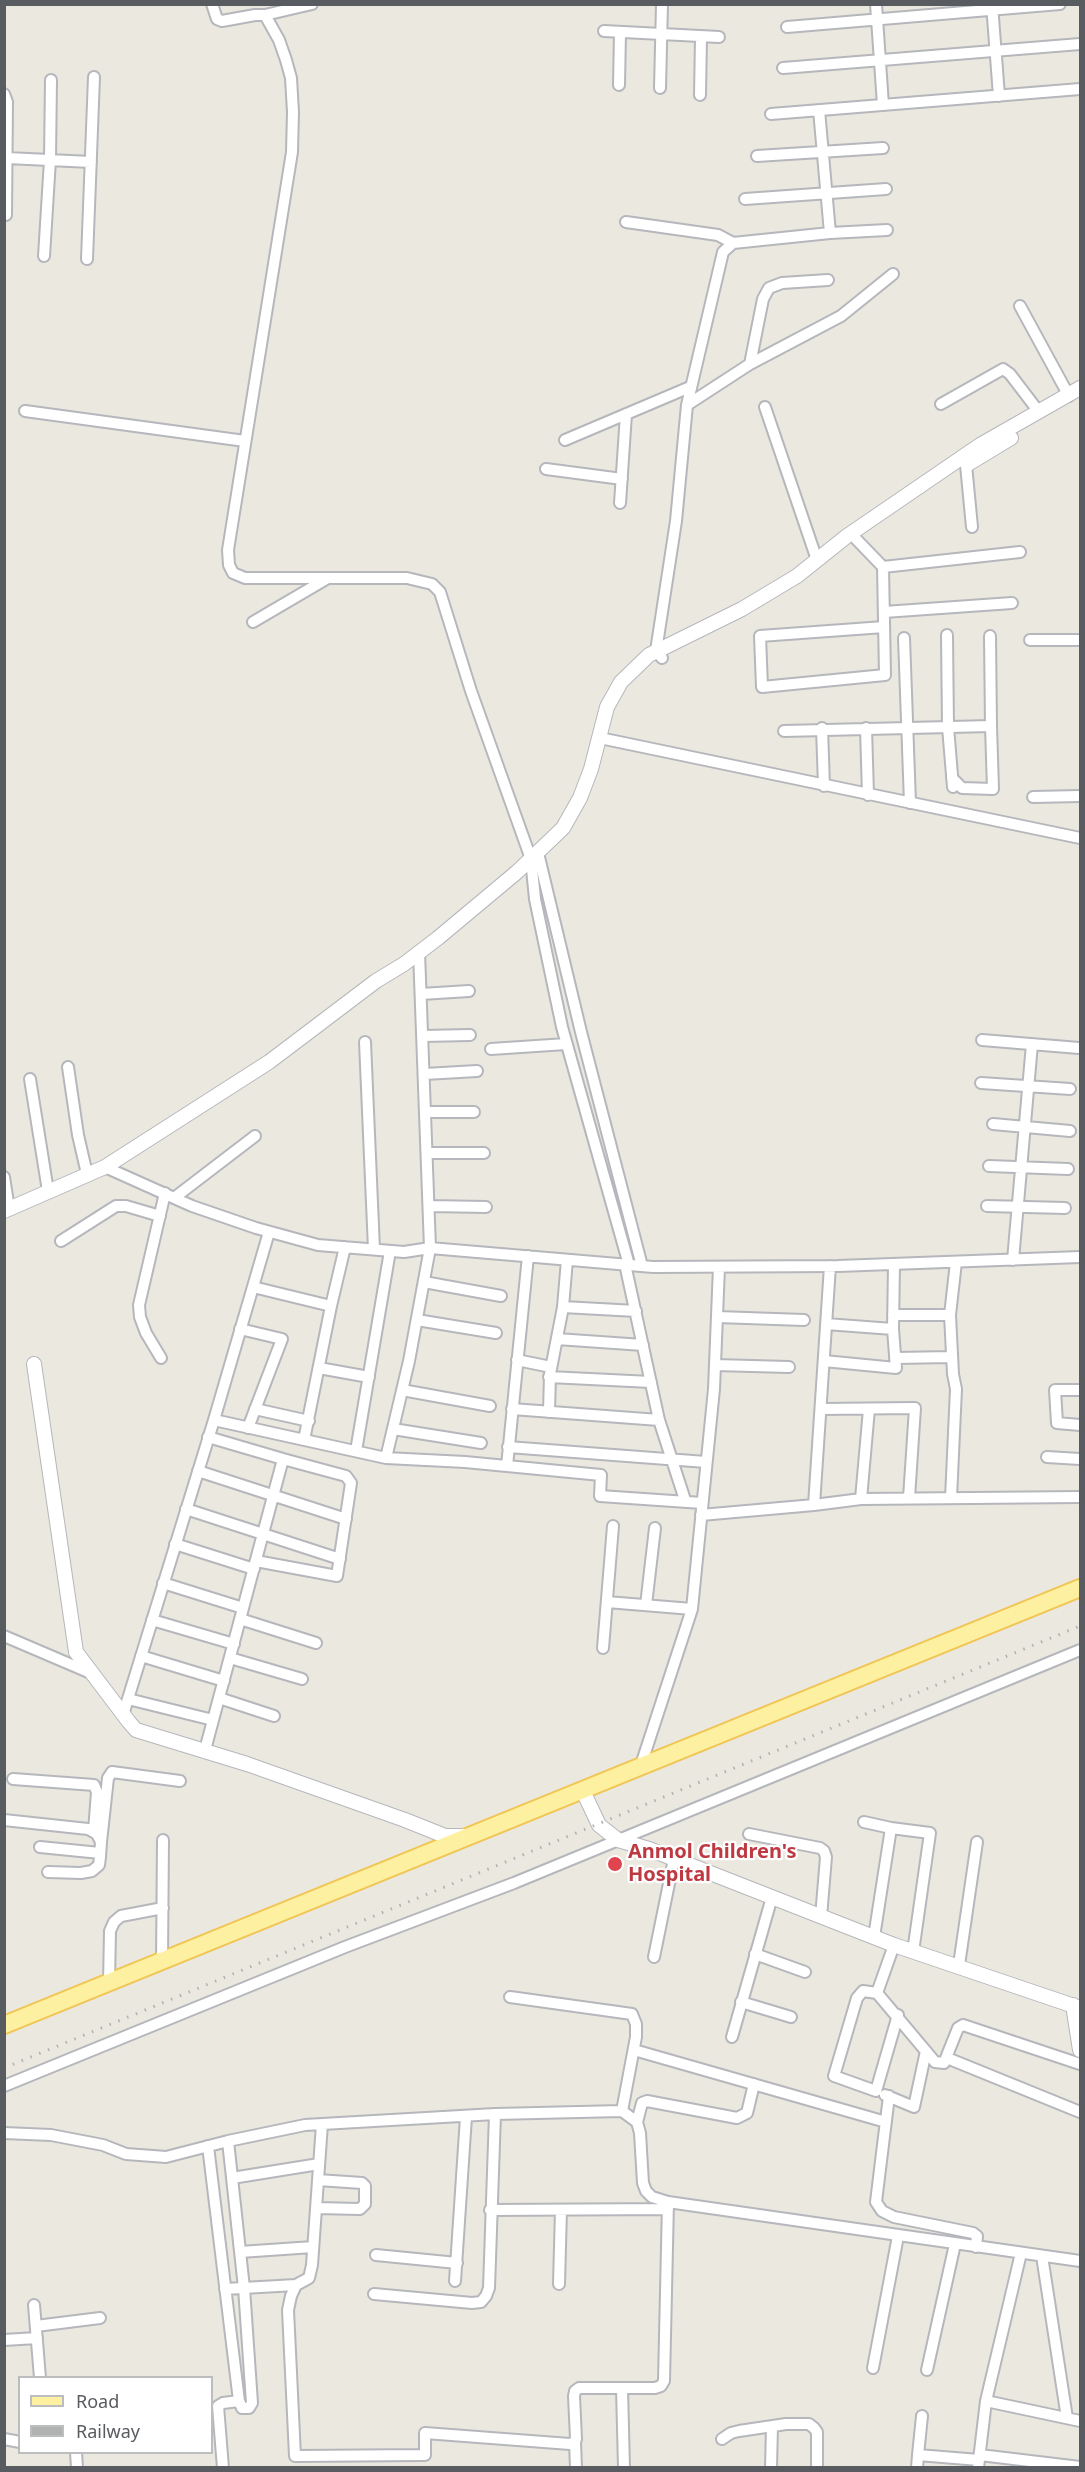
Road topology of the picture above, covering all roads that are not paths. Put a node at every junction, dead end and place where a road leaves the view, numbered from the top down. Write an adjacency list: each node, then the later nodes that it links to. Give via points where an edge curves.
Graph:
1 (212, 4): 9 (street, via 217,19 222,21)
2 (312, 4): 9 (street)
3 (662, 4): 15 (street)
4 (876, 4): 11 (street)
5 (913, 4): 10 (street)
6 (1060, 4): 7 (street)
7 (992, 7): 8 (street); 19 (street)
8 (953, 9): 10 (street)
9 (265, 15): 62 (street, via 279,40 291,78 293,132)
10 (914, 16): 11 (street)
11 (877, 20): 12 (street); 20 (street)
12 (787, 27)
13 (604, 31): 14 (street)
14 (620, 32): 15 (street); 24 (street)
15 (661, 35): 16 (street); 25 (street)
16 (701, 36): 17 (street); 28 (street)
17 (719, 37)
18 (1080, 44): 19 (street)
19 (996, 50): 20 (street); 29 (street)
20 (880, 60): 21 (street); 30 (street)
21 (783, 68)
22 (94, 77): 38 (street)
23 (51, 80): 37 (street)
24 (619, 85)
25 (660, 88)
26 (1080, 89): 29 (street)
27 (4, 94): 36 (street)
28 (700, 95)
29 (999, 96): 30 (street)
30 (883, 105): 31 (street)
31 (819, 110): 32 (street); 34 (street)
32 (771, 114)
33 (883, 148): 34 (street)
34 (823, 152): 35 (street); 40 (street)
35 (757, 156)
36 (7, 158): 37 (street); 42 (street)
37 (50, 160): 38 (street); 47 (street)
38 (91, 162): 48 (street)
39 (886, 189): 40 (street)
40 (826, 193): 41 (street); 45 (street)
41 (745, 199)
42 (6, 215)
43 (626, 222): 46 (street, via 718,235)
44 (887, 230): 45 (street)
45 (830, 233): 46 (street)
46 (733, 243): 53 (street, via 723,252)
47 (44, 256)
48 (87, 259)
49 (893, 274): 52 (street, via 841,316)
50 (828, 280): 52 (street, via 783,283 769,288 763,299)
51 (1020, 306): 54 (street)
52 (750, 364): 56 (street)
53 (690, 387): 56 (street); 60 (street)
54 (1077, 394): 59 (street); 63 (street)
55 (941, 404): 59 (street, via 1003,369)
56 (687, 405): 82 (street)
57 (765, 407): 70 (street)
58 (25, 411): 62 (street)
59 (1039, 412): 68 (street, via 980,445)
60 (626, 414): 61 (street); 65 (street)
61 (565, 440)
62 (245, 441): 72 (street, via 227,558 233,573 244,578)
63 (966, 465): 67 (street); 68 (street)
64 (546, 469): 65 (street)
65 (622, 479): 66 (street)
66 (620, 503)
67 (972, 527)
68 (847, 543): 70 (street); 71 (street); 82 (street, via 796,586)
69 (1020, 552): 71 (street)
70 (817, 560): 82 (street, via 797,576)
71 (883, 567): 74 (street)
72 (328, 578): 75 (street); 96 (street, via 418,579 440,592 471,691)
73 (1012, 603): 74 (street)
74 (884, 612): 76 (street)
75 (253, 622)
76 (884, 627): 76 (street, via 885,675 762,687 760,636)
77 (947, 635): 85 (street)
78 (990, 636): 83 (street)
79 (904, 638): 84 (street)
80 (1030, 640): 81 (street)
81 (1080, 640)
82 (659, 655): 89 (street, via 633,669 621,682 607,707)
83 (991, 726): 85 (street); 85 (street, via 993,789 962,788 953,782)
84 (906, 727): 85 (street); 87 (street); 94 (street)
85 (948, 727)
86 (822, 728): 87 (street); 88 (street); 90 (street)
87 (866, 728): 91 (street)
88 (784, 731)
89 (600, 738): 90 (street); 96 (street, via 580,798 563,828)
90 (824, 786): 91 (street)
91 (868, 795): 94 (street)
92 (1080, 796): 93 (street)
93 (1034, 797)
94 (910, 803): 95 (street)
95 (1080, 838)
96 (534, 856): 97 (street); 104 (street, via 535,899); 151 (street)
97 (419, 952): 99 (street); 124 (street, via 276,1057)
98 (469, 991): 99 (street)
99 (421, 994): 101 (street)
100 (470, 1035): 101 (street)
101 (423, 1036): 110 (street)
102 (982, 1040): 105 (street)
103 (365, 1042): 142 (street)
104 (566, 1044): 107 (street); 150 (street)
105 (1032, 1044): 106 (street); 113 (street)
106 (1078, 1048)
107 (491, 1049)
108 (68, 1067): 127 (street)
109 (477, 1071): 110 (street)
110 (425, 1074): 115 (street)
111 (30, 1079): 129 (street)
112 (981, 1083): 113 (street)
113 (1030, 1086): 114 (street); 118 (street)
114 (1070, 1089)
115 (427, 1112): 116 (street); 121 (street)
116 (474, 1112)
117 (993, 1124): 118 (street)
118 (1026, 1127): 119 (street); 125 (street)
119 (1070, 1131)
120 (255, 1136): 130 (street)
121 (428, 1153): 122 (street); 131 (street)
122 (484, 1153)
123 (989, 1166): 125 (street)
124 (105, 1167): 127 (street); 130 (street)
125 (1022, 1167): 126 (street); 133 (street)
126 (1068, 1168)
127 (87, 1174): 129 (street)
128 (4, 1177): 136 (street)
129 (48, 1191): 136 (street)
130 (170, 1196): 137 (street); 138 (street)
131 (429, 1206): 134 (street); 141 (street)
132 (987, 1206): 133 (street)
133 (1019, 1206): 135 (street); 147 (street)
134 (486, 1207)
135 (1065, 1208)
136 (7, 1210)
137 (160, 1216): 139 (street, via 116,1206); 172 (street, via 140,1317)
138 (269, 1232): 140 (street, via 318,1245); 155 (street)
139 (61, 1241)
140 (345, 1247): 142 (street); 157 (street)
141 (430, 1248): 143 (street); 144 (street); 154 (street)
142 (374, 1249): 143 (street)
143 (390, 1251): 181 (street)
144 (528, 1256): 146 (street); 174 (street)
145 (1080, 1257): 147 (street)
146 (567, 1260): 150 (street); 158 (street)
147 (1013, 1260): 148 (street)
148 (956, 1262): 149 (street); 161 (street)
149 (894, 1264): 152 (street); 160 (street)
150 (627, 1265): 151 (street); 159 (street)
151 (642, 1266): 153 (street)
152 (830, 1266): 153 (street); 165 (street)
153 (719, 1267): 162 (street)
154 (424, 1282): 156 (street); 163 (street)
155 (253, 1287): 157 (street); 166 (street)
156 (501, 1296)
157 (331, 1306): 179 (street)
158 (563, 1307): 159 (street); 169 (street)
159 (636, 1311): 170 (street)
160 (893, 1315): 161 (street); 167 (street)
161 (950, 1315): 171 (street)
162 (717, 1317): 164 (street); 177 (street)
163 (417, 1320): 168 (street); 183 (street)
164 (804, 1320)
165 (826, 1324): 167 (street); 175 (street)
166 (240, 1329): 186 (street, via 282,1339); 191 (street)
167 (893, 1329): 173 (street)
168 (496, 1333)
169 (557, 1339): 170 (street); 180 (street)
170 (643, 1345): 182 (street)
171 (952, 1357): 173 (street); 213 (street, via 956,1389)
172 (161, 1358)
173 (895, 1358): 175 (street, via 896,1368)
174 (518, 1360): 180 (street); 187 (street)
175 (824, 1361): 188 (street)
176 (34, 1364): 242 (street, via 72,1634 76,1652)
177 (715, 1365): 178 (street); 207 (street)
178 (789, 1367)
179 (319, 1368): 181 (street); 193 (street)
180 (550, 1372): 182 (street); 190 (street)
181 (369, 1377): 201 (street)
182 (651, 1382): 192 (street)
183 (402, 1390): 185 (street); 196 (street)
184 (1080, 1390): 194 (street, via 1055,1390 1057,1423)
185 (490, 1406)
186 (255, 1409): 193 (street); 195 (street)
187 (512, 1409): 190 (street); 200 (street)
188 (821, 1409): 189 (street); 217 (street)
189 (869, 1409): 212 (street, via 915,1408); 214 (street)
190 (549, 1412): 192 (street)
191 (214, 1420): 195 (street); 197 (street)
192 (659, 1420): 205 (street)
193 (309, 1421): 198 (street)
194 (1080, 1425)
195 (248, 1428): 198 (street)
196 (393, 1429): 199 (street); 203 (street)
197 (208, 1437): 204 (street); 209 (street)
198 (304, 1440): 201 (street)
199 (482, 1443)
200 (508, 1447): 205 (street); 208 (street)
201 (356, 1451): 203 (street)
202 (1047, 1457): 206 (street)
203 (386, 1458): 208 (street)
204 (283, 1459): 210 (street); 220 (street, via 346,1476 351,1483)
205 (672, 1459): 207 (street); 215 (street)
206 (1080, 1459)
207 (706, 1462): 216 (street)
208 (507, 1466): 215 (street, via 601,1475 600,1496)
209 (198, 1471): 210 (street); 218 (street)
210 (273, 1496): 220 (street); 223 (street)
211 (1080, 1497): 213 (street)
212 (909, 1498): 213 (street); 214 (street)
213 (951, 1498)
214 (861, 1499): 217 (street)
215 (685, 1500): 216 (street)
216 (702, 1503): 219 (street)
217 (814, 1504): 219 (street)
218 (186, 1509): 223 (street); 224 (street)
219 (701, 1515): 232 (street)
220 (346, 1519): 225 (street)
221 (613, 1526): 229 (street)
222 (655, 1528): 230 (street)
223 (263, 1534): 225 (street); 226 (street)
224 (175, 1544): 226 (street); 227 (street)
225 (340, 1559): 226 (street, via 337,1576)
226 (255, 1565): 231 (street)
227 (163, 1583): 231 (street); 234 (street)
228 (1080, 1588): 251 (main road)
229 (607, 1602): 230 (street); 238 (street)
230 (646, 1605): 232 (street)
231 (243, 1608): 233 (street)
232 (692, 1609): 251 (street)
233 (240, 1619): 236 (street); 237 (street)
234 (152, 1620): 237 (street); 240 (street)
235 (4, 1636): 242 (street)
236 (316, 1643)
237 (234, 1644): 241 (street)
238 (603, 1648)
239 (1080, 1650): 262 (street)
240 (141, 1656): 244 (street); 246 (street)
241 (230, 1658): 243 (street); 244 (street)
242 (93, 1674): 247 (street)
243 (302, 1679)
244 (224, 1681): 245 (street)
245 (219, 1698): 248 (street); 249 (street)
246 (128, 1699): 247 (street); 249 (street)
247 (123, 1715): 250 (street, via 136,1730)
248 (274, 1716)
249 (213, 1720): 250 (street)
250 (205, 1750): 260 (street, via 445,1836)
251 (640, 1768): 254 (main road)
252 (13, 1779): 258 (street, via 94,1785)
253 (180, 1781): 265 (street, via 112,1772 108,1778)
254 (583, 1791): 260 (main road); 262 (street, via 599,1825)
255 (4, 1820): 258 (street)
256 (864, 1822): 257 (street)
257 (891, 1828): 271 (street); 273 (street, via 930,1833)
258 (94, 1831): 265 (street)
259 (749, 1834): 270 (street, via 824,1851)
260 (472, 1836): 276 (main road)
261 (163, 1840): 269 (street)
262 (618, 1840): 266 (street); 294 (street)
263 (977, 1842): 277 (street)
264 (40, 1847): 265 (street)
265 (100, 1847): 267 (street, via 99,1865 92,1871)
266 (674, 1859): 268 (street); 275 (street)
267 (48, 1872)
268 (772, 1898): 270 (street); 274 (street)
269 (163, 1908): 276 (street); 279 (street, via 114,1922 110,1931)
270 (821, 1917): 271 (street)
271 (874, 1937): 272 (street)
272 (894, 1946): 273 (street); 280 (street)
273 (913, 1952): 277 (street)
274 (754, 1954): 278 (street); 282 (street)
275 (654, 1957)
276 (162, 1962): 279 (main road)
277 (959, 1965): 283 (street)
278 (805, 1971)
279 (109, 1983): 286 (main road)
280 (877, 1993): 284 (street); 295 (street, via 863,1991 857,1998 834,2076)
281 (510, 1997): 288 (street, via 632,2014 636,2024)
282 (741, 2002): 285 (street); 287 (street)
283 (1077, 2007): 289 (street)
284 (898, 2015): 290 (street); 295 (street)
285 (791, 2017)
286 (4, 2025)
287 (732, 2037)
288 (634, 2050): 293 (street); 297 (street)
289 (1080, 2050)
290 (926, 2051): 291 (street, via 939,2064); 296 (street, via 914,2108)
291 (947, 2058): 292 (street, via 958,2028 963,2025); 298 (street)
292 (1080, 2064)
293 (754, 2084): 301 (street, via 747,2113 737,2118 647,2101 642,2103); 302 (street)
294 (4, 2086)
295 (876, 2091): 296 (street)
296 (889, 2096): 302 (street)
297 (622, 2111): 299 (street); 301 (street)
298 (1080, 2112)
299 (495, 2114): 300 (street); 312 (street)
300 (466, 2117): 303 (street); 323 (street)
301 (637, 2122): 310 (street, via 643,2183 652,2197)
302 (886, 2122): 317 (street, via 876,2202 882,2211 894,2217 973,2233 977,2236)
303 (322, 2124): 305 (street); 307 (street)
304 (4, 2133): 306 (street, via 51,2135 151,2157)
305 (228, 2141): 306 (street); 308 (street)
306 (208, 2146): 328 (street)
307 (319, 2164): 308 (street); 309 (street)
308 (231, 2178): 318 (street)
309 (318, 2180): 311 (street); 311 (street, via 362,2183 365,2204 360,2210)
310 (668, 2206): 313 (street); 314 (street); 338 (street, via 664,2381 655,2388)
311 (316, 2208): 316 (street)
312 (490, 2210): 313 (street); 329 (street, via 489,2288 481,2302)
313 (561, 2210): 325 (street)
314 (898, 2236): 315 (street); 335 (street)
315 (955, 2244): 317 (street); 336 (street)
316 (314, 2247): 318 (street); 326 (street, via 309,2278)
317 (976, 2247): 319 (street)
318 (240, 2252): 327 (street)
319 (1021, 2253): 321 (street); 340 (street)
320 (376, 2255): 323 (street)
321 (1042, 2256): 322 (street); 342 (street)
322 (1080, 2260)
323 (457, 2263): 324 (street)
324 (455, 2281)
325 (559, 2284)
326 (296, 2285): 327 (street); 346 (street, via 288,2310 295,2456 425,2455 425,2433)
327 (244, 2288): 328 (street); 339 (street, via 252,2403 249,2408 242,2408)
328 (225, 2289): 339 (street)
329 (374, 2294)
330 (34, 2304): 332 (street)
331 (100, 2318): 332 (street)
332 (36, 2326): 333 (street)
333 (37, 2338): 334 (street); 337 (street)
334 (4, 2340)
335 (873, 2368)
336 (927, 2370)
337 (40, 2376)
338 (622, 2388): 346 (street, via 575,2391); 352 (street)
339 (239, 2401): 350 (street, via 218,2406)
340 (986, 2401): 342 (street); 348 (street)
341 (922, 2416): 347 (street)
342 (1067, 2418): 343 (street)
343 (1080, 2421)
344 (772, 2426): 345 (street, via 731,2433); 353 (street); 354 (street, via 814,2427)
345 (722, 2439)
346 (574, 2442): 351 (street)
347 (918, 2455): 348 (street); 355 (street)
348 (979, 2461): 349 (street)
349 (1080, 2467)
350 (222, 2468)
351 (576, 2468)
352 (624, 2468)
353 (771, 2468)
354 (817, 2468)
355 (917, 2468)

